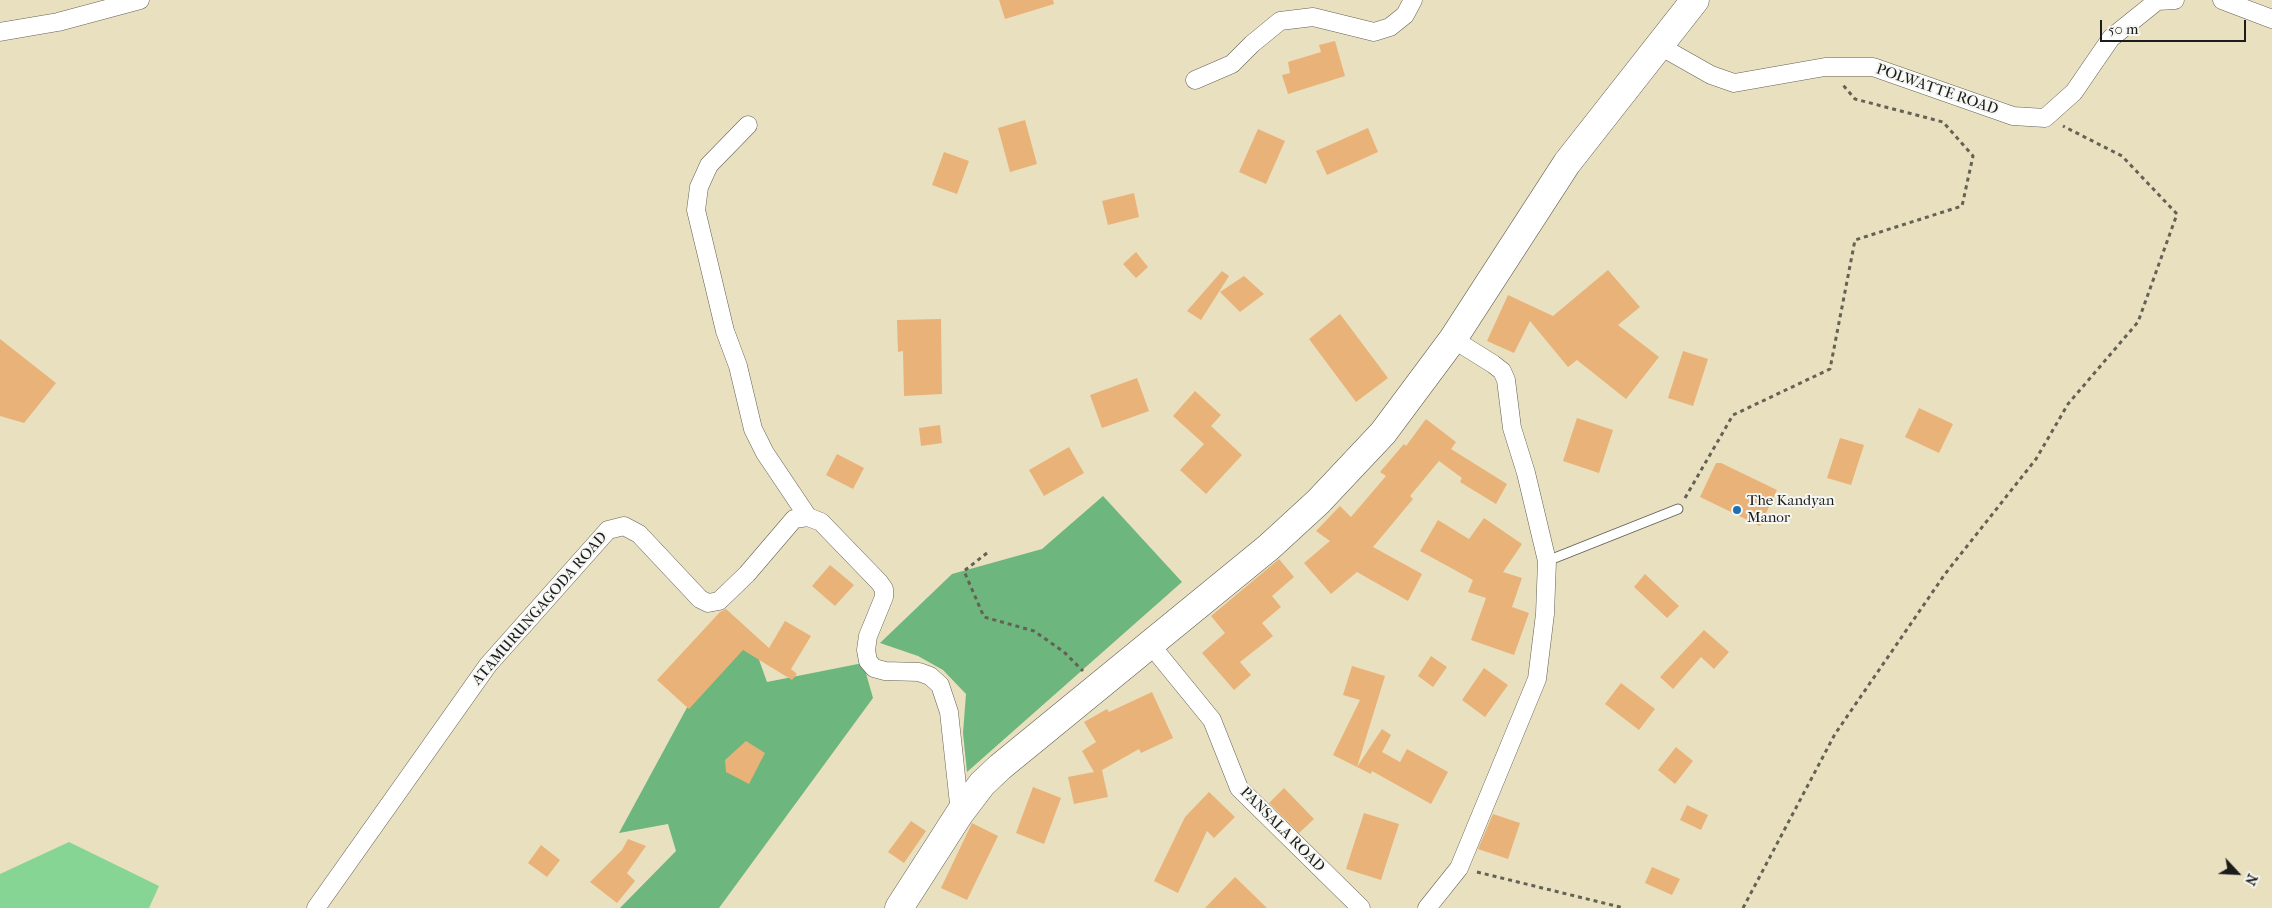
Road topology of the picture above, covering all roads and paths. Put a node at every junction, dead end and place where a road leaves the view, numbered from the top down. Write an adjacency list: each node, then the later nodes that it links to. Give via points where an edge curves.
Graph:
1 (140, 0): 7 (street, via 58,22)
2 (1413, 0): 10 (street, via 1405,15 1390,27 1374,32 1313,18 1280,21 1232,64)
3 (1695, 0): 8 (highway)
4 (2174, 0): 11 (street, via 2157,2 2111,38 2074,92)
5 (2222, 0): 6 (street)
6 (2272, 19)
7 (0, 32)
8 (1658, 45): 9 (street, POLWATTE ROAD, via 1712,75 1734,83); 13 (highway, via 1567,163)
9 (1825, 67): 11 (street, POLWATTE ROAD, via 1873,67 2013,116); 14 (path, via 1855,99 1943,122 1973,156 1962,206 1855,240 1830,369 1733,416)
10 (1195, 80)
11 (2045, 118): 27 (path, via 2122,156 2177,214 2138,322 2068,404 2036,459 1945,574 1835,734)
12 (748, 125): 15 (street, via 710,166 699,187 696,210 753,429 765,453)
13 (1453, 339): 17 (street, via 1493,364 1506,380 1512,428); 18 (highway, via 1383,433 1318,502 1269,547)
14 (1678, 510): 17 (lane)
15 (808, 517): 20 (street, via 821,522 884,589 884,597 868,636 868,661 874,668 885,671 919,672 940,685 948,712); 22 (street, ATAMURUNGAGODA ROAD, via 794,519 747,574 719,601 708,603 700,599 639,534 624,526 608,530 488,665)
16 (988, 553): 19 (path, via 964,572 984,617 1034,631 1064,652)
17 (1547, 561): 21 (street, via 1537,679)
18 (1150, 644): 19 (highway); 24 (street, PANSALA ROAD, via 1212,720 1239,788)
19 (1097, 686): 20 (highway, via 1000,767)
20 (960, 813): 23 (highway)
21 (1459, 868): 25 (street); 26 (path)
22 (316, 908)
23 (899, 908)
24 (1361, 908)
25 (1427, 908)
26 (1624, 908)
27 (1743, 908)

